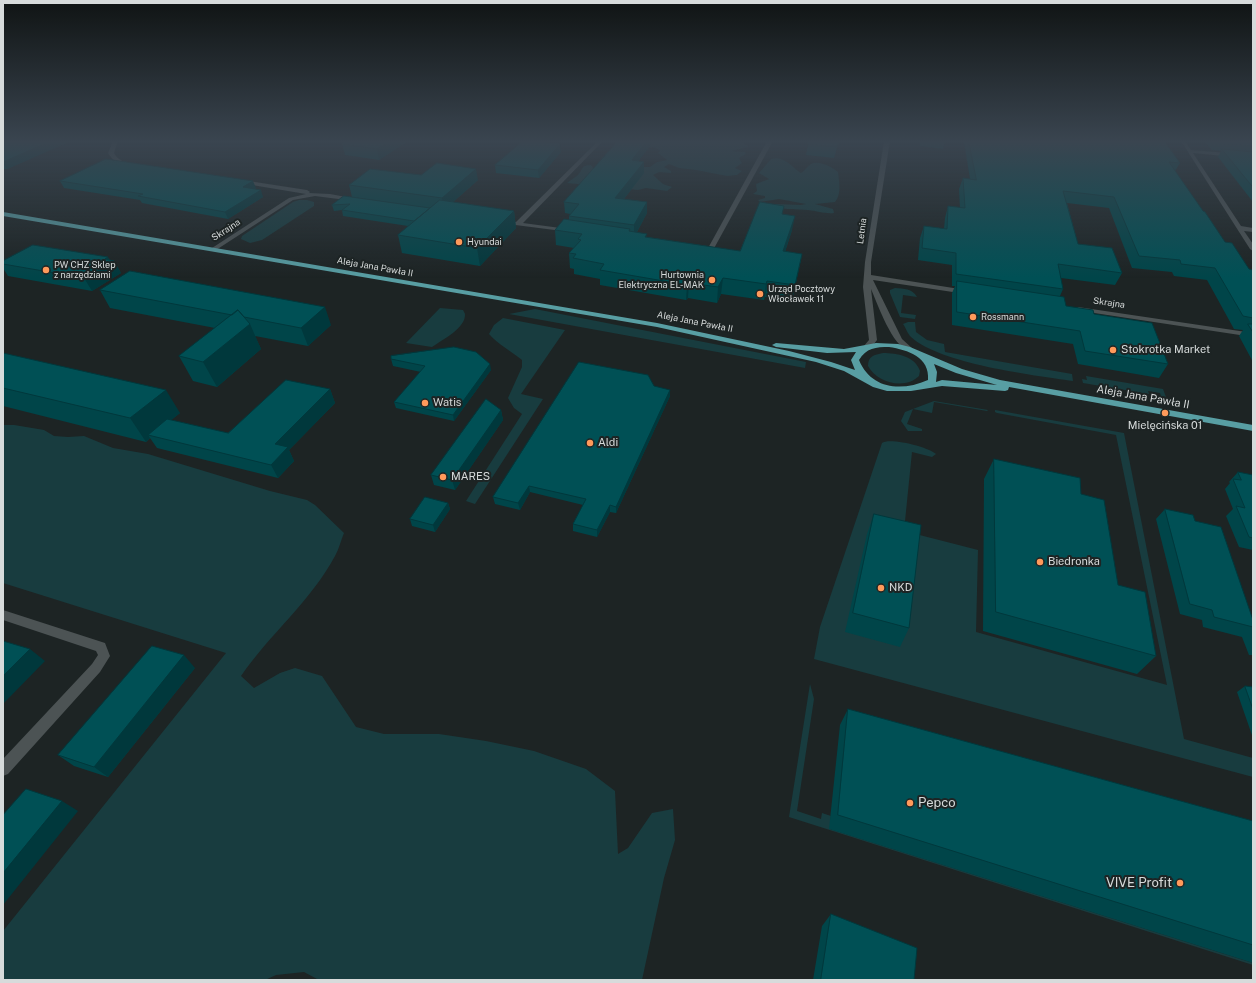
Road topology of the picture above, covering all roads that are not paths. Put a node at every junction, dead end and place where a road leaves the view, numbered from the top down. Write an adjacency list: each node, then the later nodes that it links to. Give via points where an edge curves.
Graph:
1 (273, 187): 6 (street, Skrajna)
2 (555, 187): 10 (street)
3 (745, 187): 16 (street, via 709,252)
4 (880, 187): 17 (street, Letnia)
5 (1213, 187): 11 (street)
6 (312, 193): 7 (street, Skrajna); 14 (street, Skrajna, via 291,198)
7 (361, 200)
8 (3, 214): 14 (main road, Aleja Jana Pawła II)
9 (495, 220): 10 (street)
10 (518, 224): 13 (street)
11 (1240, 228): 12 (street); 15 (street)
12 (1253, 230)
13 (572, 232)
14 (214, 249): 21 (main road, Aleja Jana Pawła II, via 605,315)
15 (1253, 249)
16 (693, 250)
17 (868, 277): 18 (street); 22 (street, Letnia, via 872,340); 23 (street, Letnia, via 899,340)
18 (973, 293)
19 (1074, 308): 20 (street, Skrajna)
20 (1253, 335)
21 (744, 342): 22 (main road, Aleja Jana Pawła II, via 845,351); 25 (main road, Aleja Jana Pawła II, via 846,368)
22 (867, 347): 23 (main road, Aleja Jana Pawła II, via 894,345); 25 (main road, via 855,360 857,369)
23 (909, 349): 24 (main road, Aleja Jana Pawła II)
24 (922, 355): 26 (main road, via 931,364 934,372 932,381); 27 (main road, Aleja Jana Pawła II, via 939,365)
25 (865, 378): 26 (main road, Aleja Jana Pawła II, via 877,385 894,389 910,390)
26 (923, 387): 27 (main road, Aleja Jana Pawła II, via 942,383)
27 (1029, 389): 28 (main road, Aleja Jana Pawła II)
28 (1253, 428)
29 (3, 615): 30 (street, via 101,647 104,656 96,668)
30 (3, 769)

